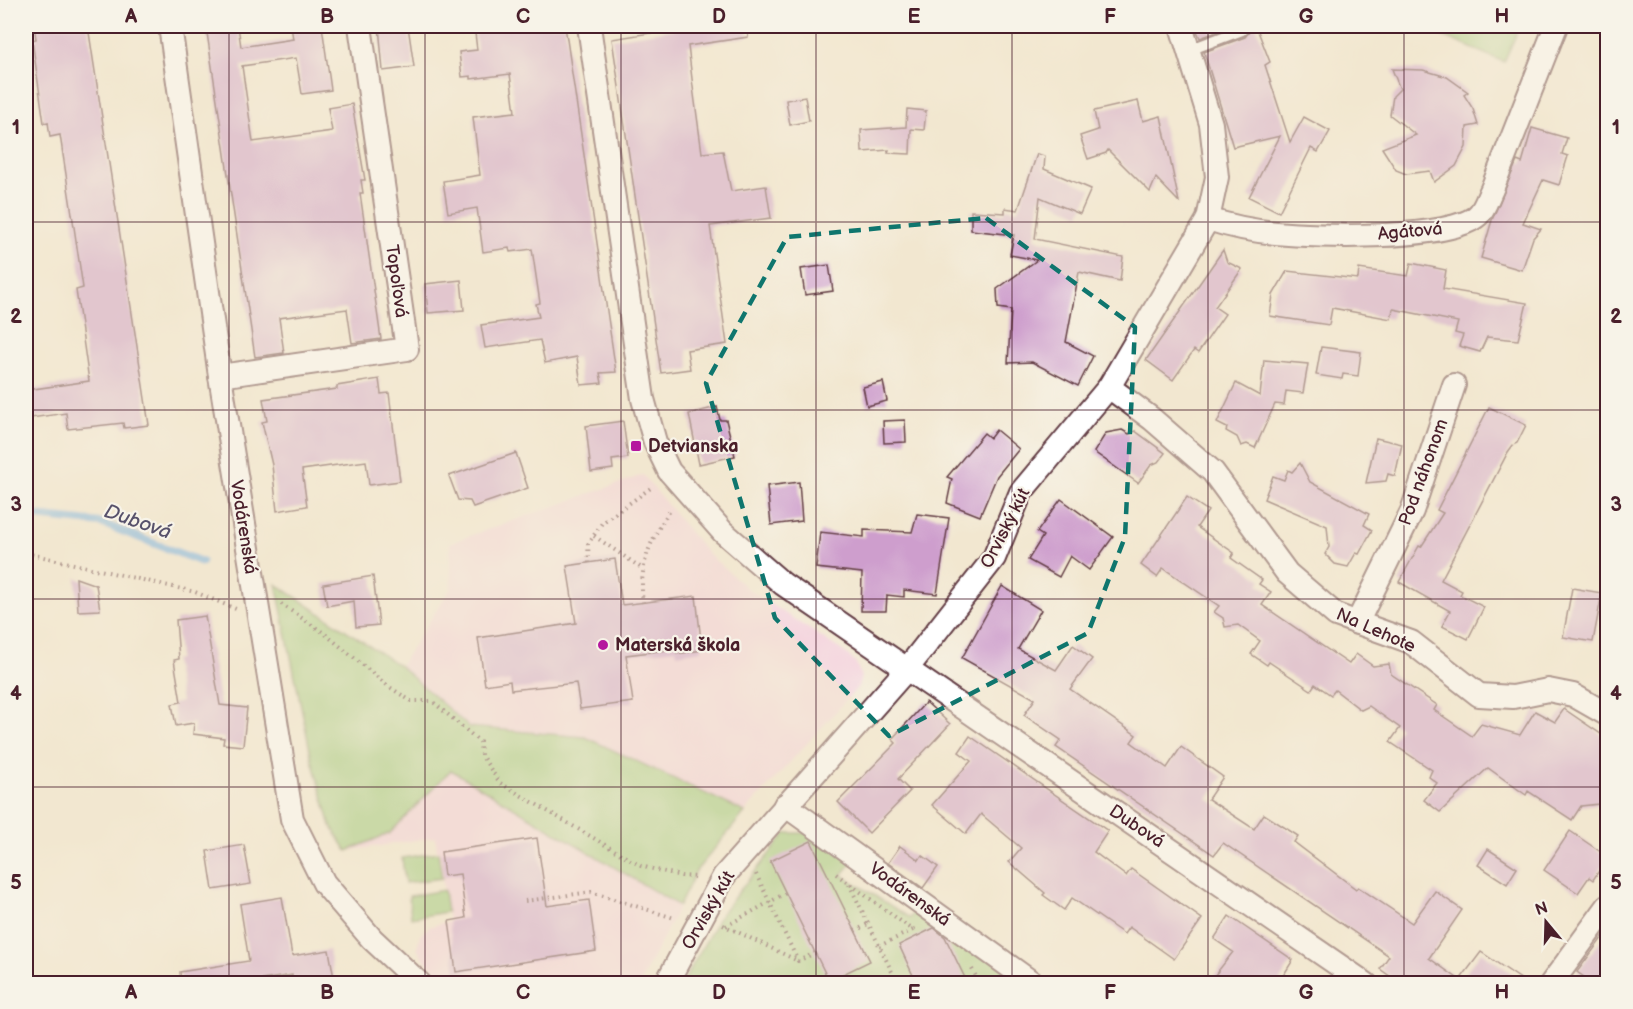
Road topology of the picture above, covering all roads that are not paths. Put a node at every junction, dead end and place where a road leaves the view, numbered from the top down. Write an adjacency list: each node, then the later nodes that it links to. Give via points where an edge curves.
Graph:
1 (170, 26): 9 (street, Vodárenská)
2 (360, 26): 9 (street, Topoľová, via 407,349)
3 (590, 26): 13 (street, via 643,399 659,451 669,471 723,532 783,584)
4 (1181, 26): 7 (street, Orviský kút)
5 (1556, 26): 8 (street, Agátová, via 1492,189 1480,214 1462,225 1440,230 1327,237 1274,233)
6 (1242, 30): 7 (lane)
7 (1189, 50): 8 (street, Orviský kút, via 1211,124 1218,177)
8 (1208, 219): 11 (street, Orviský kút)
9 (220, 376): 17 (street, Vodárenská, via 292,819 324,883 372,939)
10 (1454, 385): 12 (street, Pod náhonom, via 1412,511)
11 (1109, 387): 12 (street, Na Lehote, via 1152,418 1213,472 1287,573 1336,615); 13 (street, Orviský kút, via 1021,492 994,558)
12 (1357, 623): 14 (street, Na Lehote, via 1411,642 1479,695 1513,697 1548,690 1573,694)
13 (907, 669): 15 (street, Orviský kút); 20 (street, Dubová)
14 (1608, 715)
15 (785, 805): 18 (street, Orviský kút, via 724,876); 19 (street, Vodárenská)
16 (1608, 906): 21 (street)
17 (420, 984)
18 (666, 984)
19 (1034, 984)
20 (1366, 984)
21 (1551, 984)

